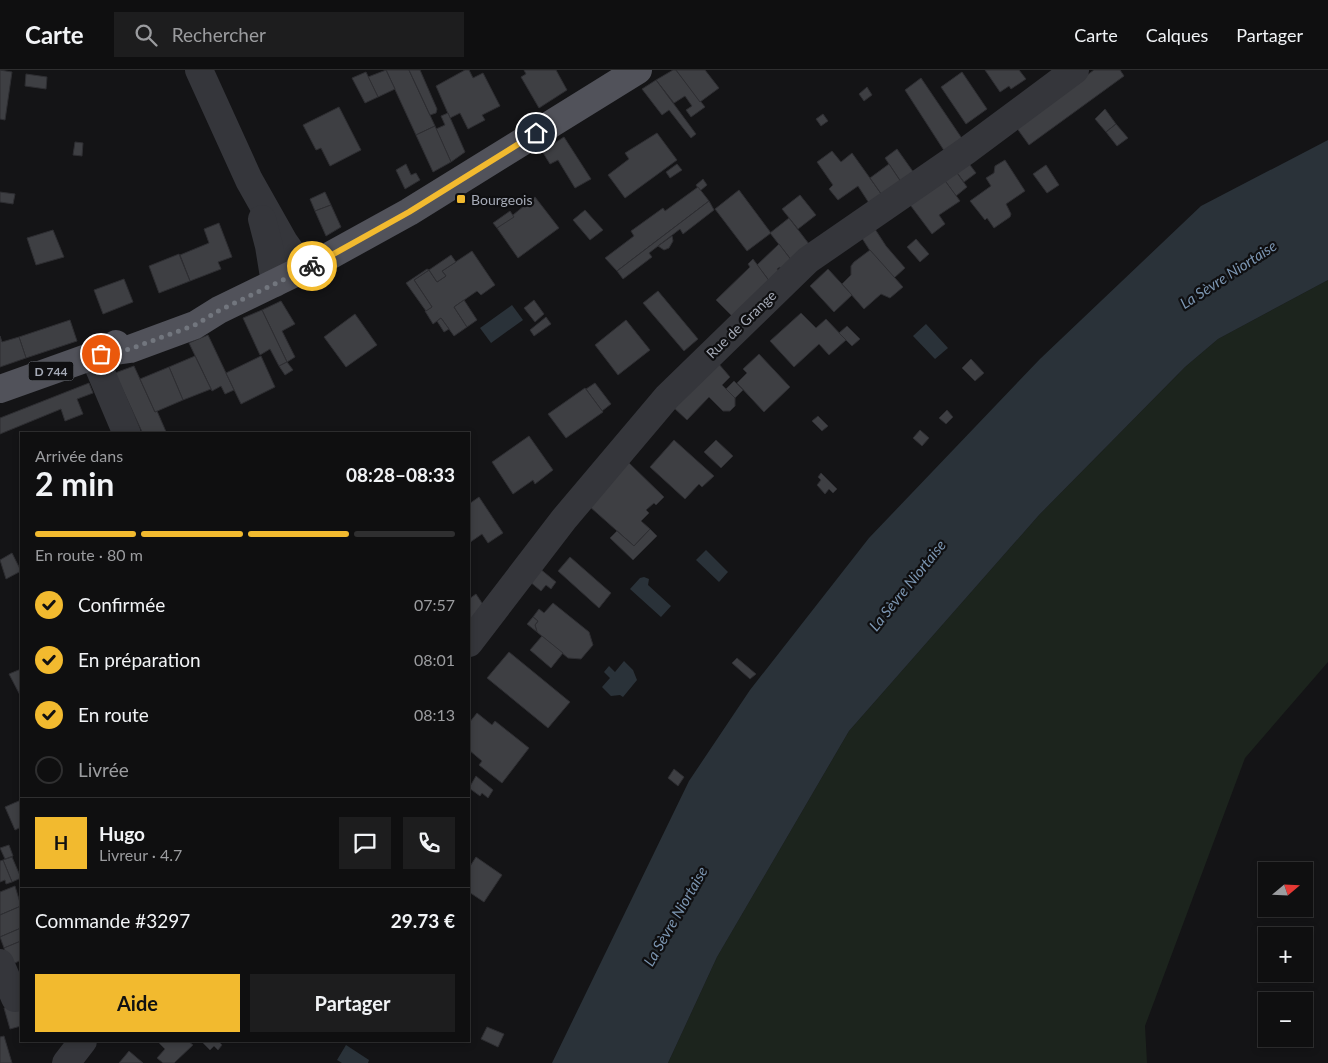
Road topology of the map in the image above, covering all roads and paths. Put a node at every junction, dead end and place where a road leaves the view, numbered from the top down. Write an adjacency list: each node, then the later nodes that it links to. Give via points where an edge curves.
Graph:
1 (199, 70): 4 (street)
2 (638, 70): 5 (main road, D 744, via 409,212)
3 (1075, 70): 10 (street, Rue de Grange, via 966,151 808,260 667,397 570,512)
4 (249, 180): 5 (street); 6 (street, via 270,246)
5 (304, 270): 6 (main road, D 744)
6 (275, 283): 7 (main road, D 744, via 159,340)
7 (97, 355): 8 (main road, D 744); 9 (street)
8 (0, 389)
9 (126, 432)
10 (470, 642)
11 (0, 962): 12 (street)
12 (12, 998)
13 (82, 1042): 14 (street)
14 (66, 1063)

